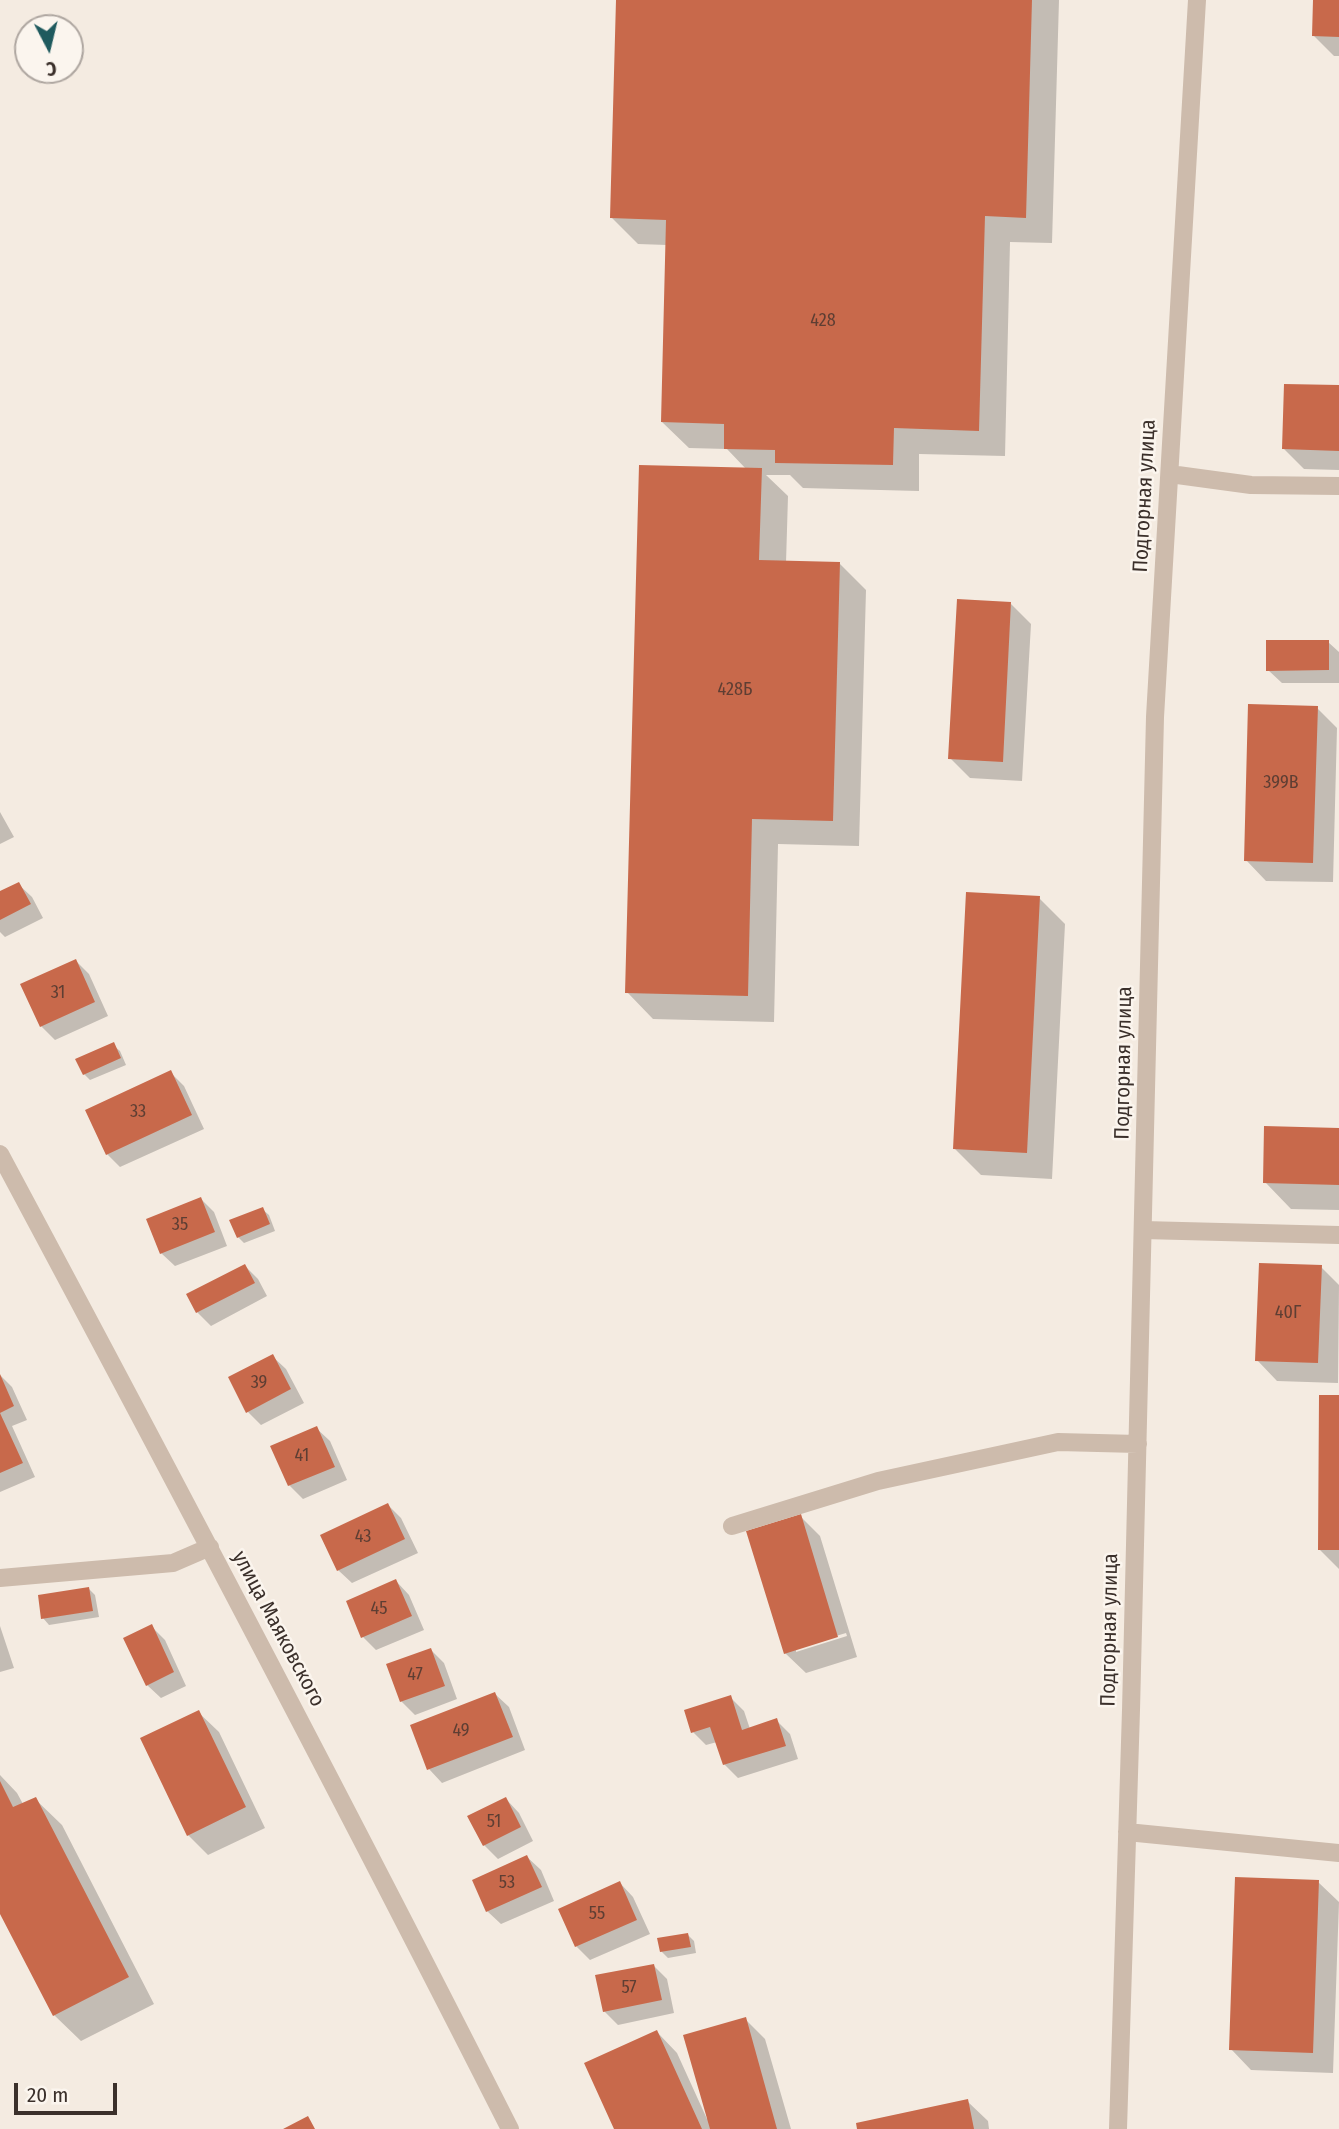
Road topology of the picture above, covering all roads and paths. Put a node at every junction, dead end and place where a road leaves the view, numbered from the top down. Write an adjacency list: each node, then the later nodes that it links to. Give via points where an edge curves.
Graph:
1 (1197, 0): 2 (street, Подгорная улица)
2 (1170, 474): 3 (street, via 1251,485); 5 (street, Подгорная улица, via 1155,717)
3 (1339, 486)
4 (0, 1154): 9 (street, улица Маяковского)
5 (1143, 1230): 6 (street); 7 (street, Подгорная улица)
6 (1339, 1235)
7 (1138, 1444): 8 (street, via 1058,1443 878,1481); 11 (street, Подгорная улица)
8 (732, 1527)
9 (210, 1547): 10 (street, via 173,1563); 13 (street, улица Маяковского)
10 (0, 1578)
11 (1127, 1832): 12 (street); 14 (street, Подгорная улица)
12 (1339, 1853)
13 (510, 2129)
14 (1118, 2129)

